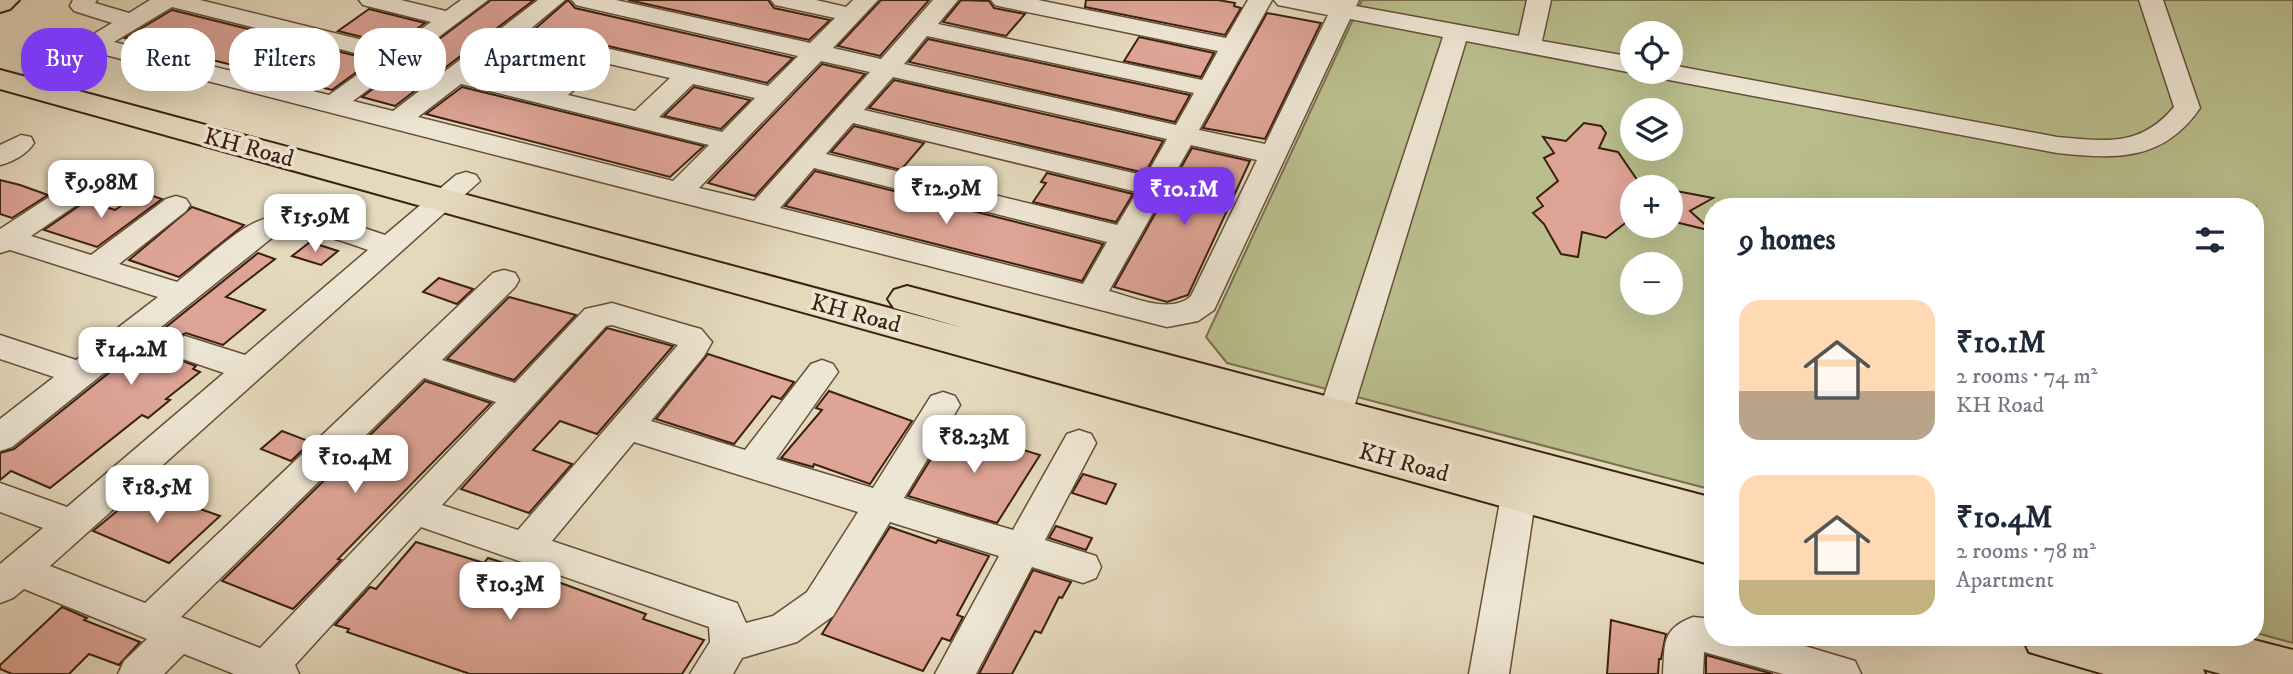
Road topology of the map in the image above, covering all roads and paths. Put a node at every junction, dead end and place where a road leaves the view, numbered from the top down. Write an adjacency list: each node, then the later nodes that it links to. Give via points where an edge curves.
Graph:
1 (5, 0): 15 (main road)
2 (85, 0): 19 (street, via 82,5 86,8)
3 (169, 0): 19 (street); 24 (street)
4 (371, 0): 18 (street)
5 (475, 0): 18 (street)
6 (553, 0): 21 (street)
7 (584, 0): 27 (street)
8 (783, 0): 17 (street)
9 (946, 0): 22 (street)
10 (1003, 0): 26 (street)
11 (1260, 0): 26 (street)
12 (1286, 0): 16 (street)
13 (1539, 0): 25 (street)
14 (2151, 0): 35 (street, via 2187,108 2175,126 2151,142 2111,149 2057,145)
15 (0, 3)
16 (1345, 5): 23 (street); 48 (street)
17 (859, 7): 27 (street)
18 (450, 19): 20 (street)
19 (133, 21): 42 (street, via 101,40 99,46)
20 (438, 28)
21 (517, 28)
22 (922, 28): 31 (street); 38 (street)
23 (1457, 32): 25 (street); 71 (street)
24 (354, 45)
25 (1529, 46): 30 (street)
26 (1233, 47): 38 (street)
27 (816, 52): 31 (street); 40 (street)
28 (0, 54): 52 (main road, KH Road)
29 (610, 56): 34 (street)
30 (1620, 63)
31 (887, 68): 43 (street); 46 (street)
32 (460, 73): 33 (street)
33 (457, 75): 41 (street); 44 (street)
34 (688, 75): 40 (street); 45 (street)
35 (1683, 75)
36 (0, 79): 52 (main road, KH Road)
37 (354, 89): 42 (street)
38 (1209, 89): 46 (street)
39 (557, 91): 41 (street)
40 (774, 95): 47 (street)
41 (550, 97): 45 (street)
42 (333, 104): 44 (street)
43 (846, 114): 49 (street); 51 (street)
44 (398, 120): 53 (street)
45 (640, 120): 47 (street)
46 (1184, 134): 48 (street); 51 (street)
47 (729, 142): 53 (street)
48 (1274, 155): 62 (street, via 1196,311 1167,316)
49 (806, 158): 55 (street); 56 (street)
50 (93, 181): 57 (street)
51 (1154, 187): 56 (street)
52 (454, 191): 58 (street); 71 (main road, KH Road); 76 (main road, KH Road)
53 (679, 191): 55 (street)
54 (176, 205): 59 (street)
55 (761, 212): 62 (street)
56 (1126, 237): 62 (street)
57 (3, 241): 59 (street)
58 (390, 247): 61 (street, via 300,222 275,224); 66 (street)
59 (95, 267): 61 (street)
60 (504, 280): 65 (street)
61 (182, 294): 68 (street)
62 (1091, 296)
63 (0, 347): 68 (street)
64 (185, 348): 66 (street)
65 (418, 364): 69 (street); 87 (street)
66 (250, 369): 81 (street)
67 (821, 372): 75 (street)
68 (81, 374): 73 (street)
69 (520, 397): 72 (street, via 596,317 612,314 690,337 696,342 693,348); 79 (street)
70 (943, 405): 78 (street)
71 (1335, 414): 76 (main road, KH Road)
72 (627, 427): 75 (street); 84 (street)
73 (0, 438)
74 (1079, 443): 83 (street)
75 (753, 465): 78 (street)
76 (1522, 479): 80 (main road, KH Road); 82 (main road, KH Road); 97 (street)
77 (0, 497): 81 (street)
78 (881, 504): 83 (street); 92 (street, via 820,604 783,630)
79 (414, 510): 84 (street); 93 (street)
80 (1704, 514)
81 (72, 524): 86 (street)
82 (1704, 544)
83 (1023, 547): 85 (street); 96 (street)
84 (524, 549): 92 (street, via 724,615 732,630)
85 (1083, 567)
86 (10, 579): 87 (street)
87 (164, 629): 93 (street); 95 (street)
88 (1704, 635): 98 (street, via 1693,634 1685,640)
89 (1748, 646): 99 (street)
90 (2079, 646): 100 (main road)
91 (2196, 646): 94 (main road)
92 (720, 659)
93 (272, 671)
94 (2293, 672)
95 (138, 674)
96 (955, 674)
97 (1489, 674)
98 (1683, 674)
99 (1841, 674)
100 (2181, 674)

